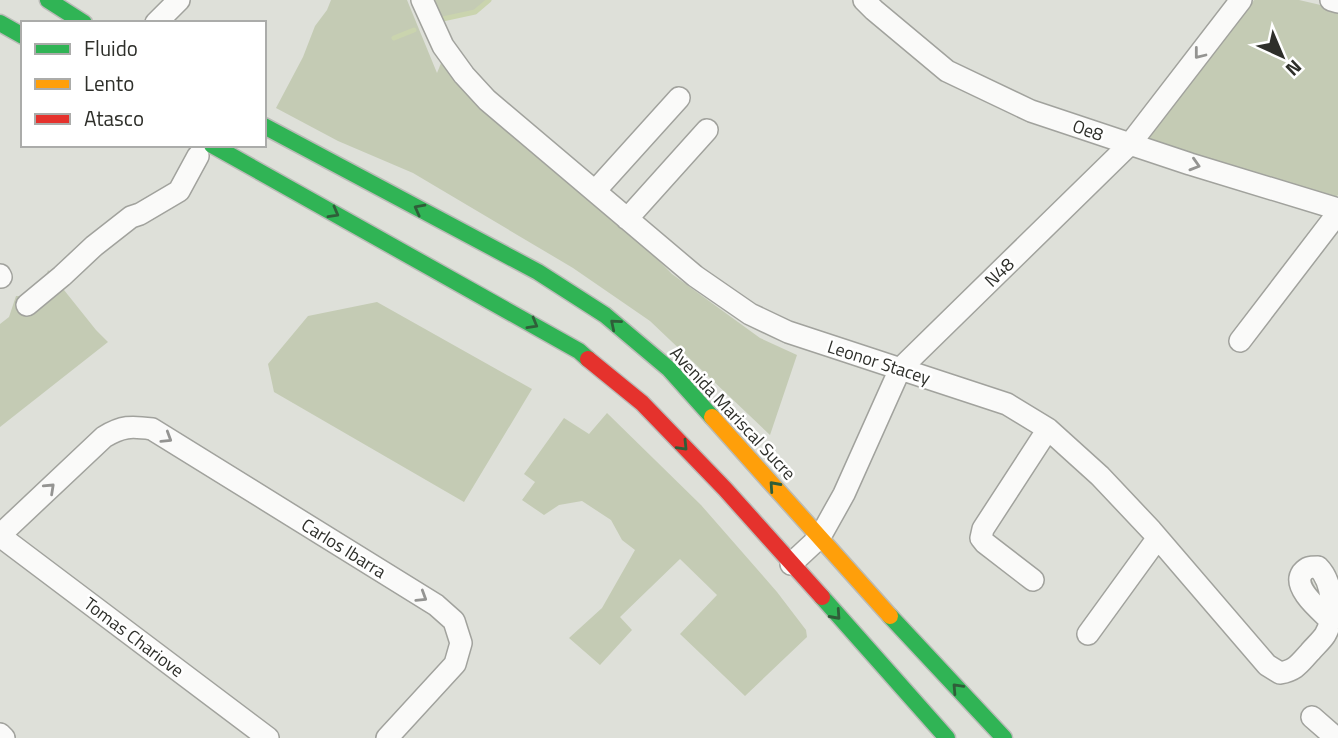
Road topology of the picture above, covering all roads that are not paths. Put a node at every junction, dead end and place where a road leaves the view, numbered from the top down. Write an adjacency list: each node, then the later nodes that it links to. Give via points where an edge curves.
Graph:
1 (48, 0): 8 (main road)
2 (179, 0): 9 (street)
3 (422, 0): 17 (street, Leonor Stacey, via 443,46 464,75)
4 (864, 0): 15 (street, Oe8, via 947,71 1031,111)
5 (1241, 0): 15 (street, N48, one-way to 15)
6 (1331, 0): 7 (street)
7 (1338, 2)
8 (81, 21)
9 (158, 21)
10 (0, 23): 11 (main road)
11 (21, 35)
12 (679, 98): 17 (street)
13 (266, 127): 25 (main road, Avenida Mariscal Sucre, one-way to 13, via 669,369 605,315 538,272)
14 (707, 130): 19 (street)
15 (1130, 144): 18 (street, Oe8, one-way to 18); 22 (street, N48)
16 (205, 151): 20 (street, via 179,191 131,217); 27 (main road, one-way to 27, via 579,351 642,403)
17 (595, 191): 19 (street, Leonor Stacey)
18 (1338, 211): 21 (street)
19 (628, 219): 22 (street, Leonor Stacey, via 695,276 750,314)
20 (27, 304)
21 (1240, 341)
22 (900, 369): 23 (street, Leonor Stacey, via 1007,404); 25 (street, N48)
23 (1048, 429): 26 (street, Leonor Stacey, via 1100,476); 28 (street, via 981,538)
24 (0, 536): 34 (street, Tomas Chariove); 35 (street, Carlos Ibarra, one-way to 35, via 104,437 118,428 152,429 436,605 454,621 461,643 455,664)
25 (820, 537): 27 (street, N48); 37 (main road, Avenida Mariscal Sucre, one-way to 25)
26 (1157, 539): 29 (street, Leonor Stacey, via 1266,665 1280,673 1293,671 1324,636); 30 (street)
27 (790, 564): 36 (main road, one-way to 36)
28 (1033, 580)
29 (1331, 621)
30 (1088, 634)
31 (1312, 717): 38 (street)
32 (0, 734): 33 (street)
33 (4, 738)
34 (268, 738)
35 (387, 738)
36 (947, 738)
37 (1004, 738)
38 (1336, 738)

